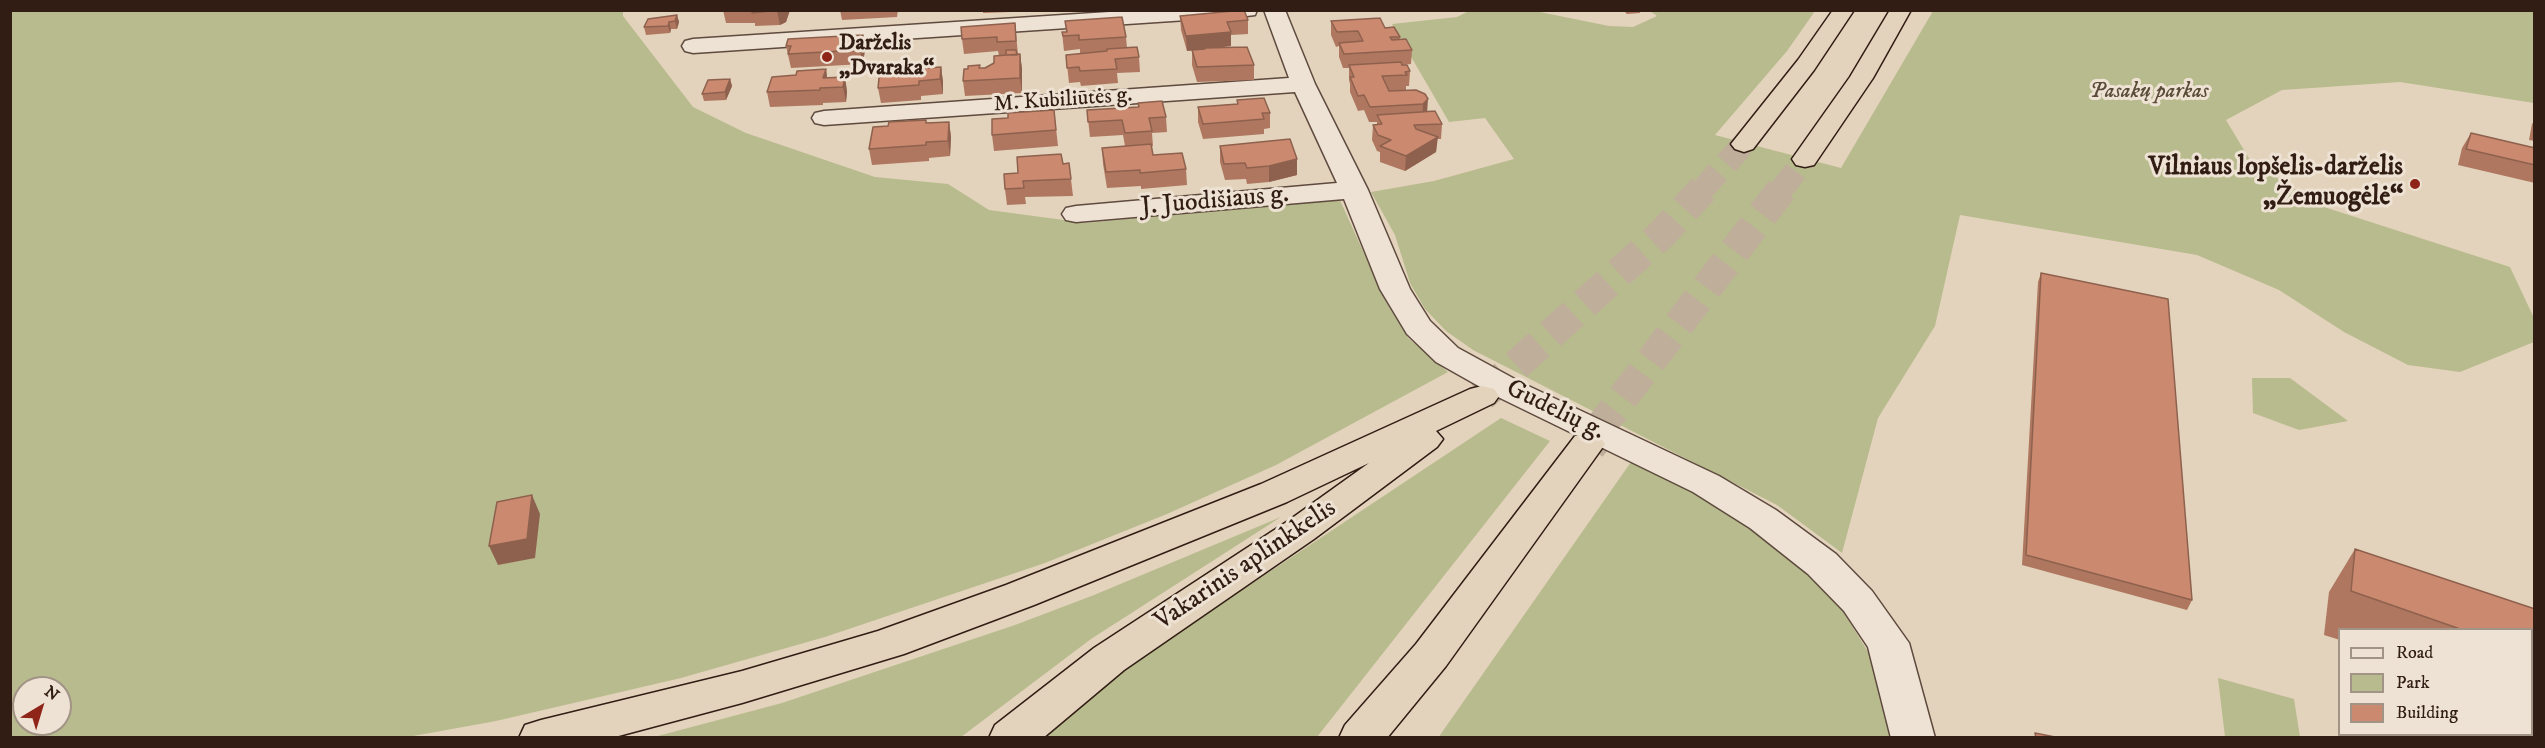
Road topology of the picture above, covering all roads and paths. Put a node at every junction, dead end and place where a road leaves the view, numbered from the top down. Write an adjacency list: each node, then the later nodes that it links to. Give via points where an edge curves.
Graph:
1 (1247, 10): 5 (street)
2 (1274, 10): 6 (street, Gudelių g.)
3 (1844, 10): 8 (highway)
4 (1901, 10): 9 (highway, via 1861,78)
5 (693, 46)
6 (1303, 84): 7 (street, M. Kubiliūtės g.); 10 (street, Gudelių g.)
7 (824, 118)
8 (1744, 144)
9 (1804, 159)
10 (1354, 190): 11 (street, J. Juodišiaus g.); 18 (street, Gudelių g., via 1400,301 1418,327 1447,355 1510,390 1706,484 1763,519 1822,564 1858,601 1888,642)
11 (1076, 214)
12 (1587, 444): 13 (highway)
13 (1431, 655): 16 (highway); 17 (highway)
14 (541, 738): 15 (highway, Vakarinis aplinkkelis, via 741,687 889,643 1274,494 1482,396 1301,530 1109,659)
15 (1011, 738)
16 (1360, 738)
17 (1382, 738)
18 (1913, 738)

